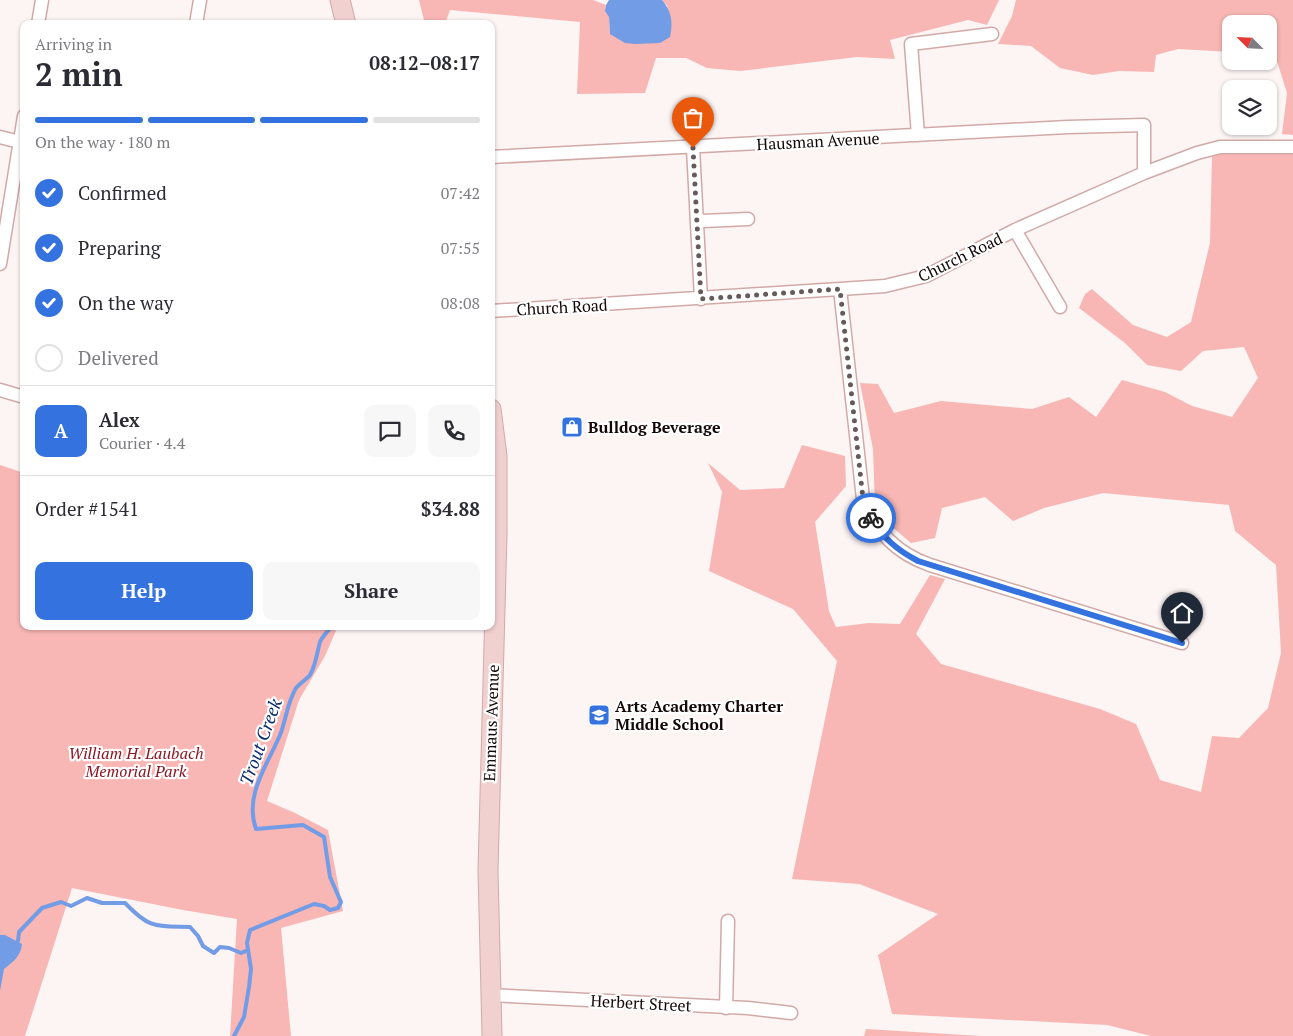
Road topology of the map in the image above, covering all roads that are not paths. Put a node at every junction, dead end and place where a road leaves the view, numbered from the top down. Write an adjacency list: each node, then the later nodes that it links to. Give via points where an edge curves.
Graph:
1 (42, 0): 4 (street)
2 (200, 0): 5 (street)
3 (340, 0): 6 (main road)
4 (39, 20)
5 (197, 20)
6 (345, 20)
7 (992, 34): 8 (street, via 911,44)
8 (918, 136): 12 (street, Hausman Avenue); 15 (street, Hausman Avenue, via 1144,125)
9 (0, 137): 10 (street)
10 (20, 142)
11 (1293, 147): 15 (street, Church Road, via 1208,149)
12 (693, 148): 14 (street, Hausman Avenue); 16 (street)
13 (20, 154): 19 (street)
14 (495, 157)
15 (1144, 173): 18 (street, Church Road)
16 (697, 219): 17 (street); 21 (street)
17 (748, 219)
18 (1015, 230): 20 (street, Church Road, via 926,276 885,286); 22 (street)
19 (0, 264)
20 (840, 289): 21 (street, Church Road); 29 (street, via 863,499 869,515 889,542 902,553 930,565)
21 (701, 299): 23 (street, Church Road)
22 (1060, 306)
23 (495, 311)
24 (0, 390): 25 (street)
25 (20, 396)
26 (495, 441): 27 (main road, Emmaus Avenue)
27 (495, 561)
28 (493, 630): 31 (main road, Emmaus Avenue, via 488,870)
29 (1182, 643)
30 (728, 921): 32 (street)
31 (490, 995): 32 (street, Herbert Street); 34 (main road, Emmaus Avenue)
32 (726, 1008): 33 (street, Herbert Street)
33 (791, 1013)
34 (492, 1036)

